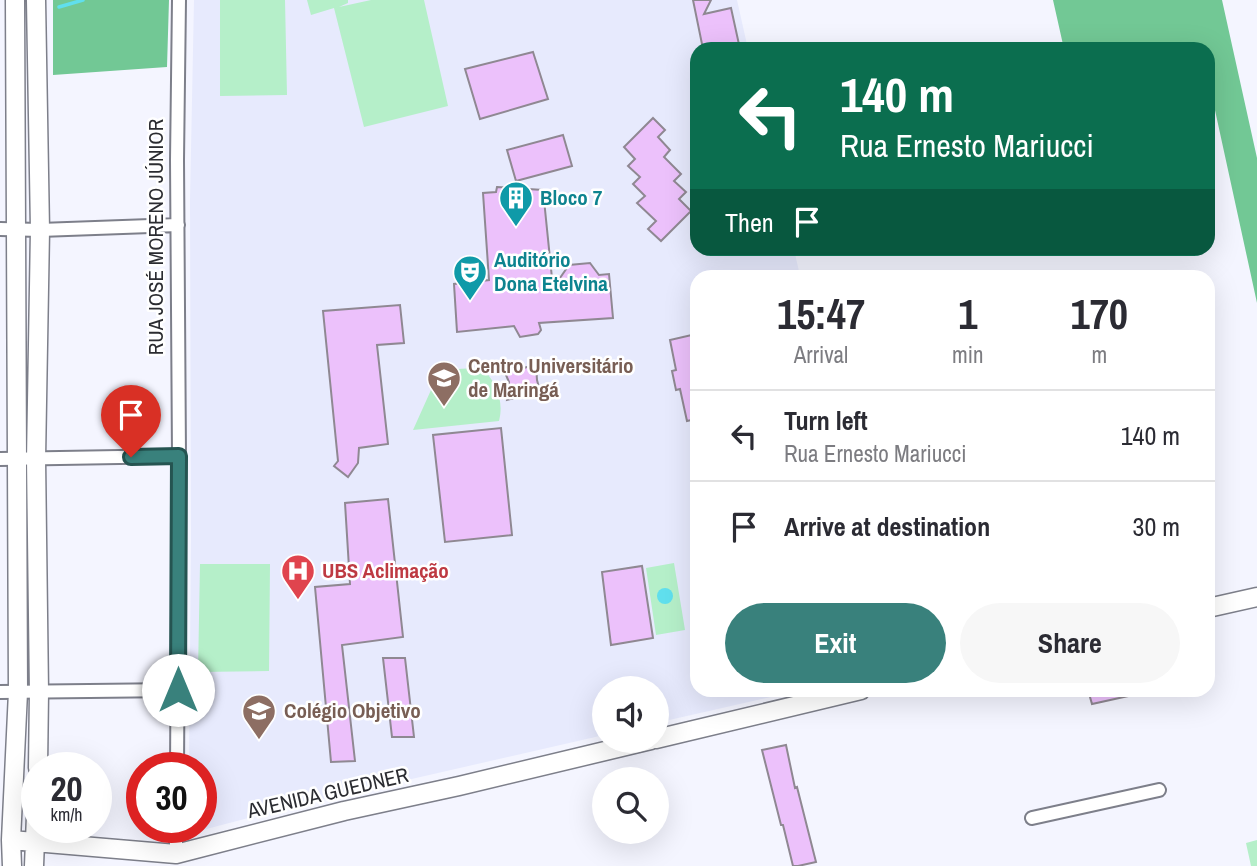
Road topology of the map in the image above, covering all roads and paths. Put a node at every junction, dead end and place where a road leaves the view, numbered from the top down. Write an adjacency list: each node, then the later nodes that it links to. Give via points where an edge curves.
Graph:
1 (15, 0): 5 (main road)
2 (36, 0): 6 (main road)
3 (179, 0): 4 (street, RUA JOSÉ MORENO JÚNIOR)
4 (178, 225): 6 (street); 7 (street, RUA JOSÉ MORENO JÚNIOR)
5 (8, 229): 6 (street); 8 (main road)
6 (40, 230): 8 (main road)
7 (179, 456): 8 (street); 11 (street, RUA JOSÉ MORENO JÚNIOR)
8 (18, 459): 13 (main road); 14 (main road)
9 (1257, 597): 10 (main road)
10 (1215, 606)
11 (178, 690): 14 (street); 18 (street, RUA JOSÉ MORENO JÚNIOR)
12 (0, 692): 13 (street)
13 (18, 692): 14 (street); 22 (main road)
14 (39, 692): 17 (main road)
15 (832, 697): 16 (main road)
16 (669, 736)
17 (38, 752)
18 (177, 752)
19 (597, 753): 25 (main road, AVENIDA GUEDNER, via 344,811)
20 (1159, 790): 21 (street)
21 (1032, 818)
22 (11, 840): 23 (main road, AVENIDA GUEDNER); 26 (main road)
23 (21, 841)
24 (34, 843): 25 (main road, AVENIDA GUEDNER); 27 (main road)
25 (176, 860)
26 (12, 866)
27 (34, 866)

